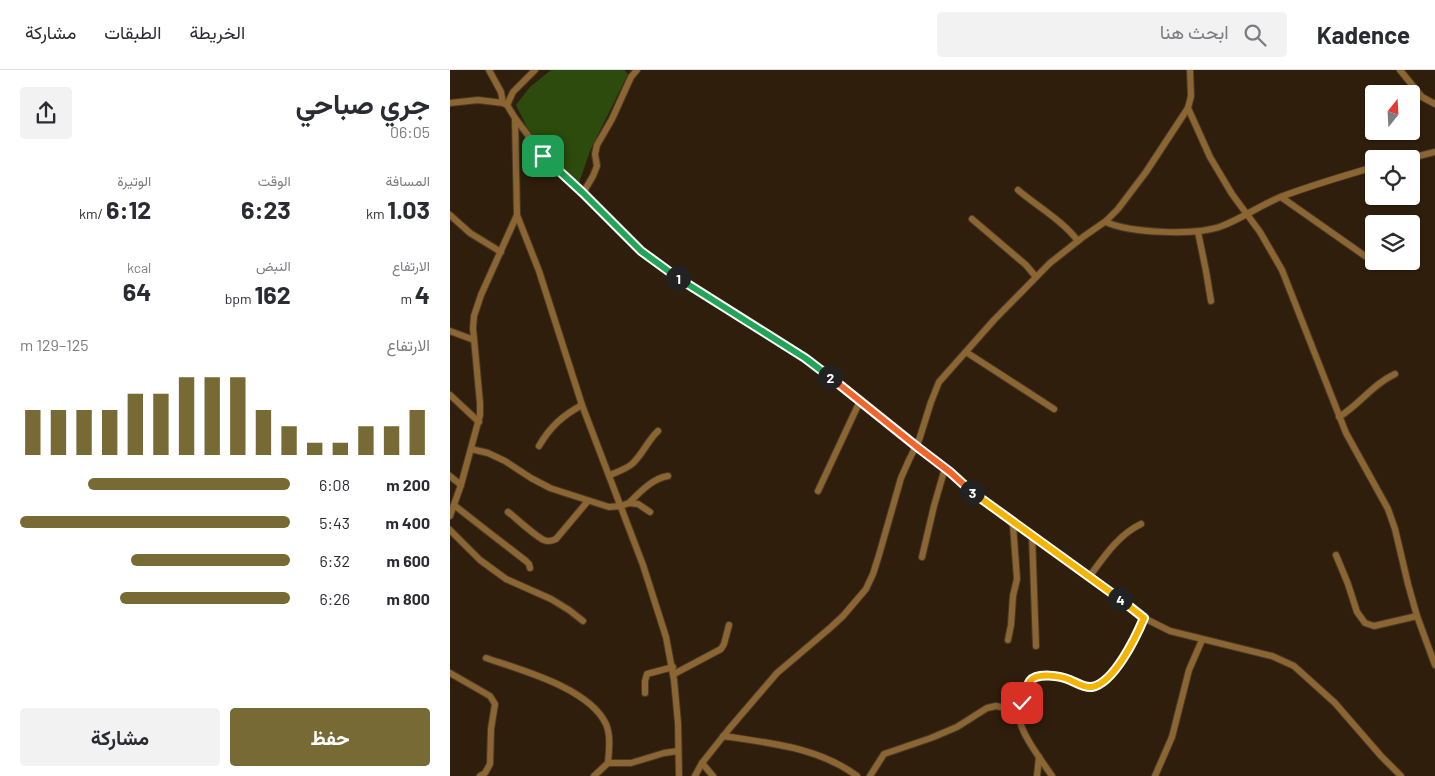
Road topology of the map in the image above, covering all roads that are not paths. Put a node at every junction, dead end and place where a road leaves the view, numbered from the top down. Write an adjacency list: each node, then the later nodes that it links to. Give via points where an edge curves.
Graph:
1 (489, 70): 7 (street)
2 (535, 70): 7 (street)
3 (637, 70): 15 (street, via 597,145 597,166)
4 (1190, 70): 9 (street)
5 (1400, 70): 8 (street, via 1422,97)
6 (450, 103): 7 (street, via 478,100)
7 (505, 104): 10 (street)
8 (1435, 104)
9 (1188, 108): 17 (street, via 1210,157); 21 (street, via 1132,191)
10 (515, 118): 15 (street, via 543,156); 19 (street)
11 (1435, 152): 12 (street)
12 (1420, 156)
13 (1365, 170): 16 (street)
14 (1018, 190): 23 (street, via 1067,228)
15 (583, 193): 33 (street, via 650,259 805,358)
16 (1281, 197): 17 (street); 25 (street)
17 (1246, 214): 22 (street, via 1224,225); 36 (street, via 1282,270)
18 (450, 215): 24 (street, via 470,233)
19 (517, 215): 24 (street); 34 (street, via 539,271)
20 (972, 219): 26 (street)
21 (1106, 222): 22 (street, via 1131,228); 23 (street)
22 (1198, 232): 27 (street)
23 (1078, 241): 26 (street)
24 (501, 252): 29 (street, via 480,295 474,316)
25 (1365, 256)
26 (1036, 277): 30 (street)
27 (1211, 301)
28 (450, 331): 29 (street)
29 (474, 340): 37 (street, via 480,403)
30 (966, 352): 35 (street); 40 (street, via 939,382)
31 (1395, 374): 36 (street, via 1377,384)
32 (450, 395): 37 (street)
33 (860, 401): 40 (street); 47 (street)
34 (582, 404): 39 (street, via 557,422); 43 (street)
35 (1054, 409)
36 (1339, 417): 63 (street, via 1388,509)
37 (478, 422): 41 (street)
38 (658, 431): 43 (street, via 632,463)
39 (539, 446)
40 (916, 446): 42 (street); 76 (street, via 901,478 866,589 830,628 778,673)
41 (471, 449): 46 (street); 48 (street, via 505,461 550,488)
42 (945, 468): 55 (street); 60 (street)
43 (610, 475): 51 (street)
44 (450, 476): 46 (street)
45 (668, 476): 49 (street, via 661,477)
46 (461, 485): 50 (street)
47 (818, 492)
48 (588, 501): 51 (street, via 609,507); 52 (street, via 556,539 550,541 542,540)
49 (630, 502): 51 (street); 53 (street)
50 (454, 505): 54 (street); 61 (street, via 526,561)
51 (621, 506): 72 (street, via 666,637)
52 (508, 512)
53 (650, 512)
54 (450, 516)
55 (1007, 517): 58 (street); 67 (street, via 1013,525 1017,580)
56 (1141, 524): 62 (street, via 1122,536)
57 (450, 530): 65 (street, via 480,560 506,579 551,599)
58 (1032, 535): 62 (street); 69 (street)
59 (1336, 555): 63 (street, via 1357,612 1365,622 1374,626)
60 (922, 557)
61 (530, 568)
62 (1089, 577): 64 (street)
63 (1418, 616): 71 (street)
64 (1144, 618): 68 (street, via 1170,631); 75 (street, via 1127,652 1104,680 1088,687 1063,677 1036,676 1027,687)
65 (583, 621)
66 (729, 625): 72 (street, via 721,649)
67 (1008, 640)
68 (1202, 640): 90 (street, via 1189,670 1172,737); 91 (street, via 1272,656 1294,666 1335,703)
69 (1036, 646)
70 (486, 658): 79 (street, via 532,673 565,688 591,705 608,730)
71 (1435, 665)
72 (673, 671): 74 (street, via 649,672 645,681); 77 (street)
73 (450, 673): 81 (street, via 490,696 495,704 490,764)
74 (646, 693)
75 (1020, 711): 78 (street, via 1020,723); 87 (street, via 996,706 987,708 957,727 884,754)
76 (723, 736): 80 (street); 86 (street, via 769,742 808,752 831,760)
77 (678, 751): 79 (street, via 631,763); 83 (street)
78 (1039, 757): 88 (street); 89 (street)
79 (608, 763): 82 (street)
80 (702, 763): 84 (street); 85 (street)
81 (480, 776)
82 (594, 776)
83 (679, 776)
84 (696, 776)
85 (713, 776)
86 (856, 776)
87 (870, 776)
88 (1038, 776)
89 (1052, 776)
90 (1155, 776)
91 (1401, 776)

